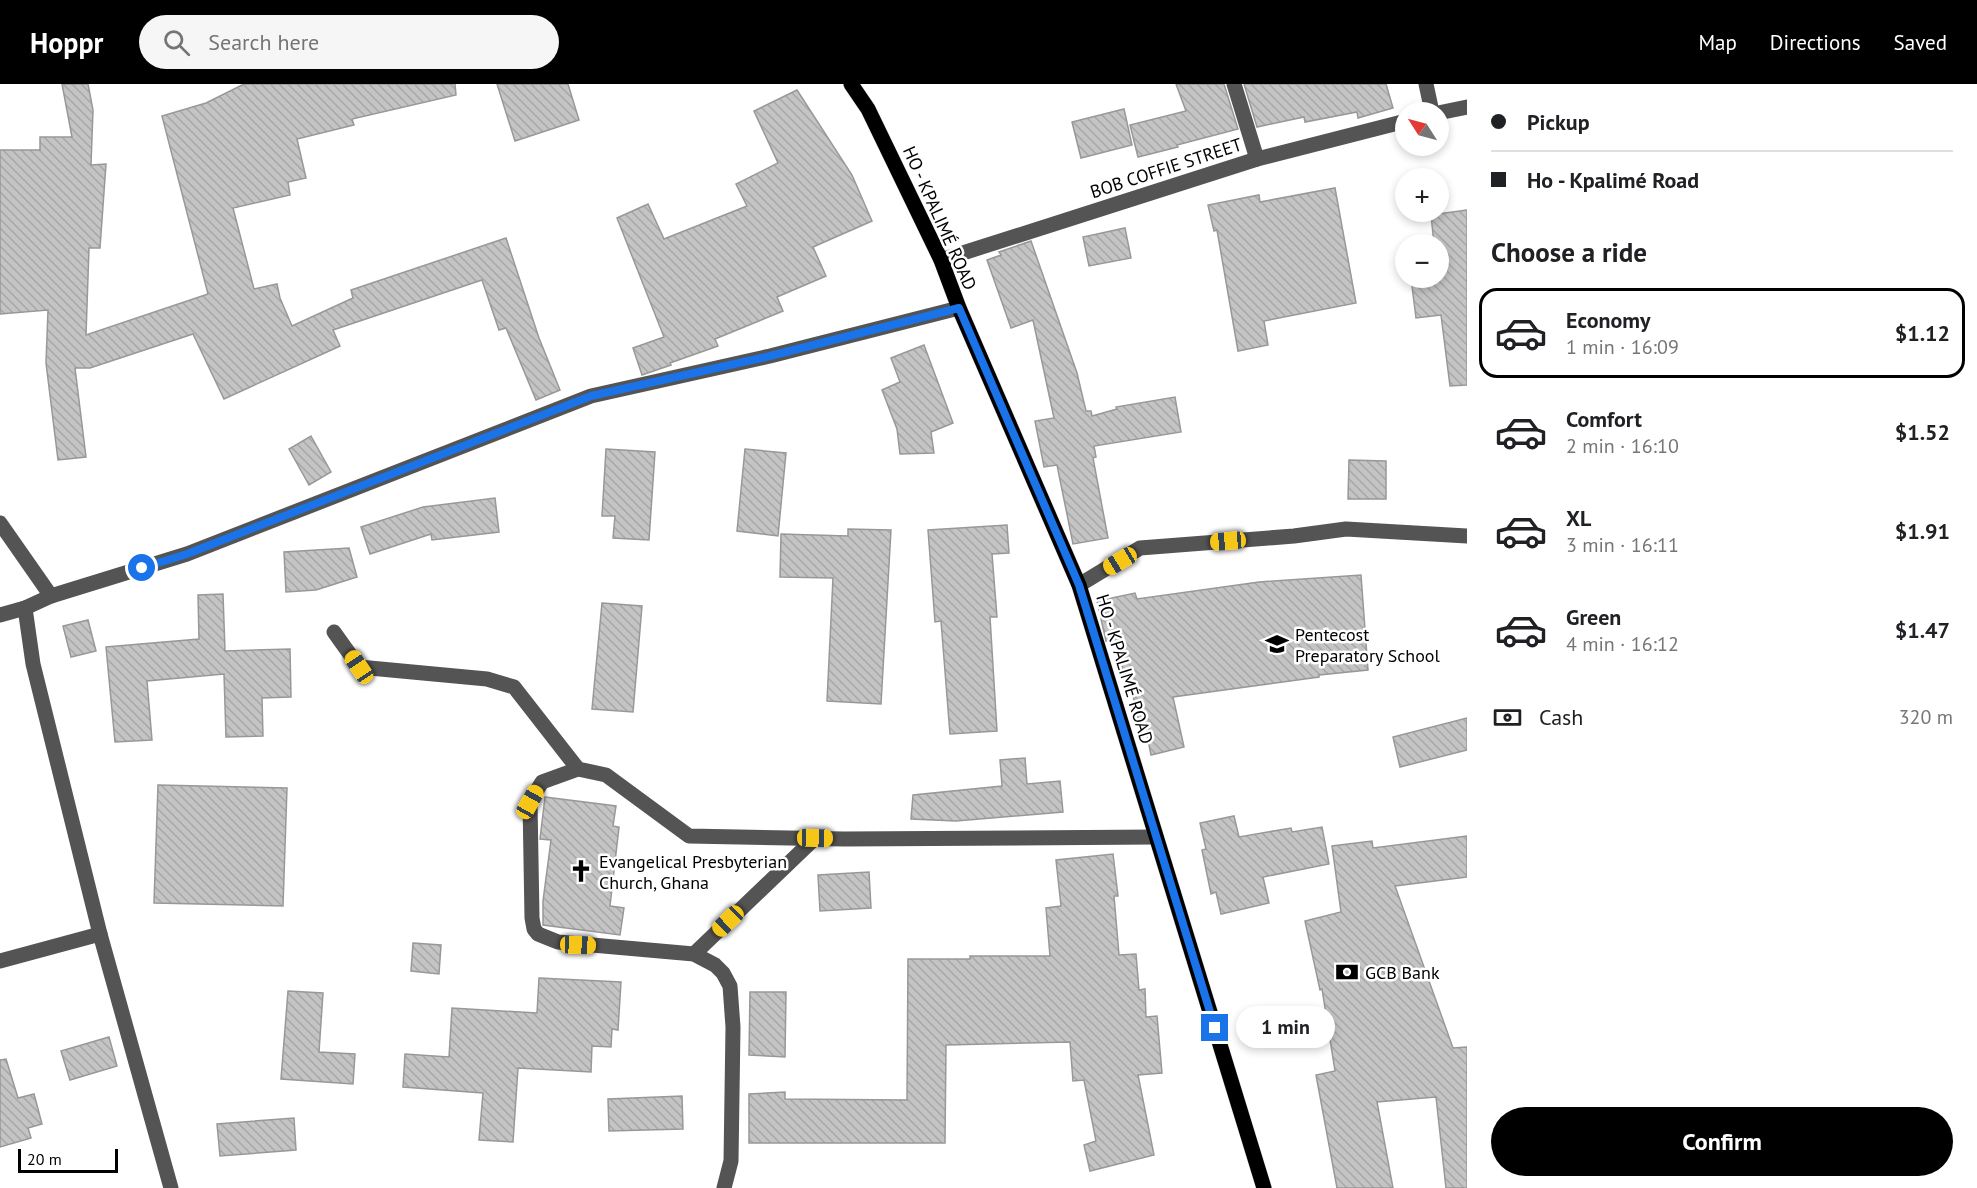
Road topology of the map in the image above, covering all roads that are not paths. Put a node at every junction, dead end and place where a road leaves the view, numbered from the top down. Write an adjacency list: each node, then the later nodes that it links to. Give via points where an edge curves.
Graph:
1 (851, 84): 9 (main road, HO - KPALIMÉ ROAD, via 868,110)
2 (1234, 84): 8 (street)
3 (1426, 84): 4 (street)
4 (1430, 102)
5 (1467, 107): 6 (street)
6 (1449, 111)
7 (1395, 124): 8 (street, BOB COFFIE STREET)
8 (1257, 159): 9 (street, BOB COFFIE STREET)
9 (941, 260): 10 (main road, HO - KPALIMÉ ROAD)
10 (959, 308): 13 (main road, HO - KPALIMÉ ROAD); 14 (street, via 591,396 187,554)
11 (0, 523): 14 (street)
12 (1467, 536): 13 (street, via 1346,529 1140,548)
13 (1079, 585): 19 (main road, HO - KPALIMÉ ROAD)
14 (51, 596): 15 (street)
15 (25, 608): 16 (street); 21 (street, via 33,664)
16 (0, 615)
17 (334, 632): 18 (street, via 359,667 487,679 514,687)
18 (578, 769): 20 (street, via 606,775 689,836); 22 (street, via 542,782 530,802 534,929 568,944)
19 (1156, 837): 20 (street); 26 (main road, HO - KPALIMÉ ROAD)
20 (815, 838): 22 (street)
21 (100, 934): 23 (street); 24 (street)
22 (694, 954): 25 (street, via 723,972 730,986 730,1161)
23 (0, 961)
24 (171, 1188)
25 (724, 1188)
26 (1264, 1188)

